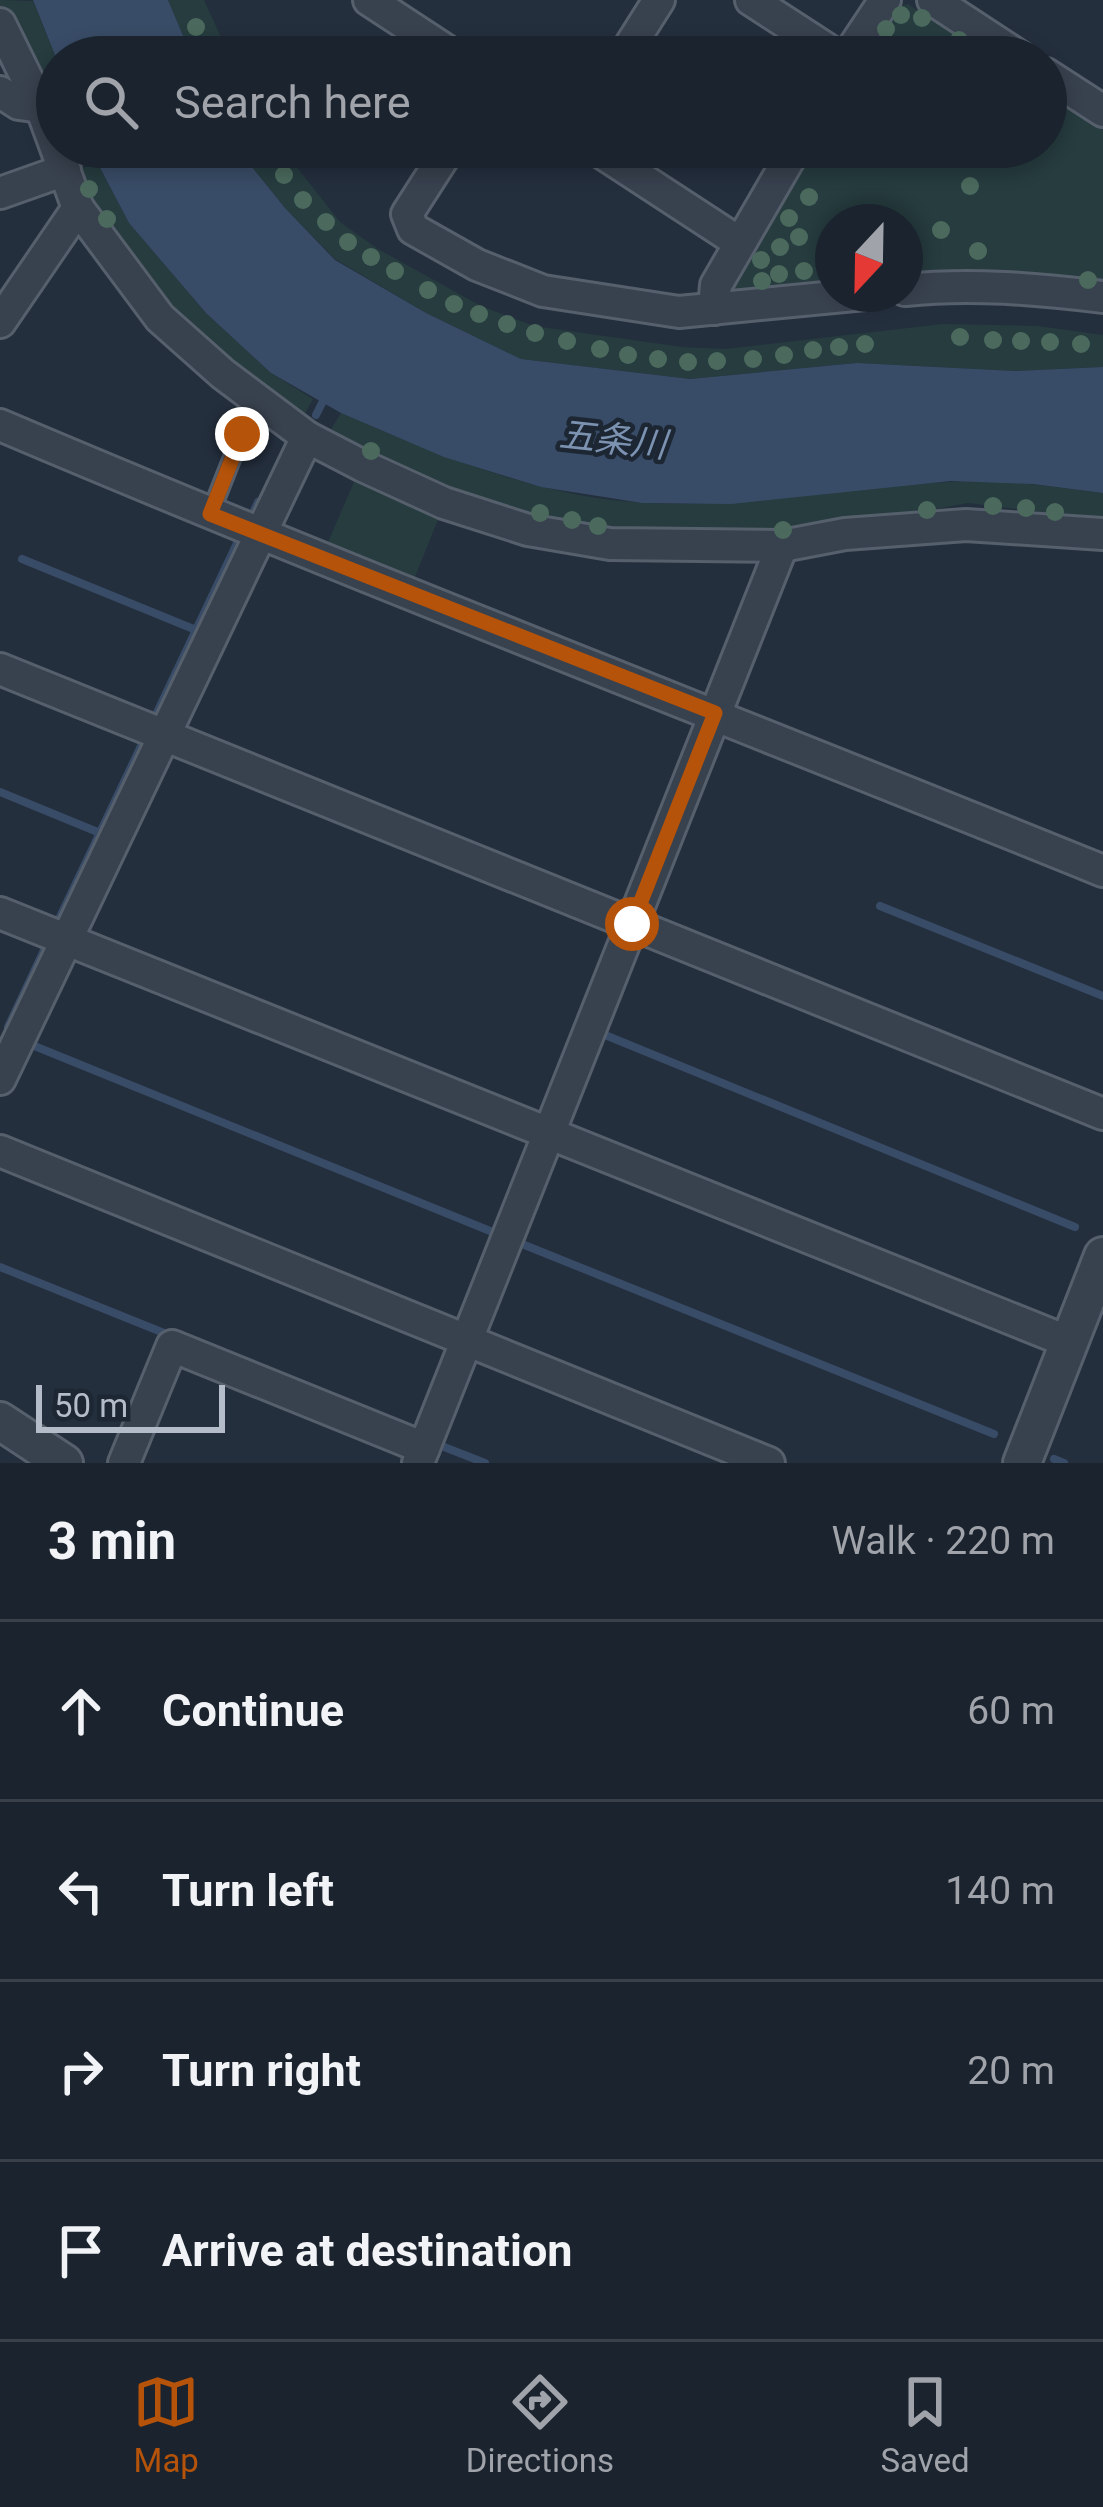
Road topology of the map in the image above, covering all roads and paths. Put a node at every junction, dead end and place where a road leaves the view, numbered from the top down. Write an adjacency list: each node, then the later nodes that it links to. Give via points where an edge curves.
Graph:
1 (369, 0): 7 (street)
2 (751, 0): 9 (street)
3 (885, 0): 10 (street)
4 (933, 0): 11 (street)
5 (657, 1): 8 (street)
6 (0, 23): 14 (street)
7 (424, 36)
8 (635, 36)
9 (809, 36)
10 (858, 36)
11 (988, 36)
12 (1067, 88): 16 (street)
13 (0, 92): 15 (street)
14 (36, 97)
15 (36, 106)
16 (1103, 111)
17 (437, 168): 27 (street, via 407,214 413,229 477,265 543,291 679,312)
18 (625, 168): 23 (street)
19 (784, 168): 23 (street)
20 (65, 170): 21 (street); 22 (street)
21 (0, 194)
22 (78, 208): 28 (street); 31 (street, via 160,318)
23 (740, 243): 27 (street, via 716,285)
24 (923, 288): 25 (street)
25 (1103, 298)
26 (815, 299): 27 (street)
27 (714, 309)
28 (0, 322)
29 (0, 425): 32 (street)
30 (242, 434): 32 (lane)
31 (307, 437): 34 (street); 35 (street, via 444,503 528,530 610,544)
32 (210, 514): 34 (street)
33 (1103, 535): 35 (street, via 966,525)
34 (260, 536): 37 (street); 38 (street)
35 (782, 546): 37 (street)
36 (0, 669): 38 (street)
37 (715, 713): 39 (street); 41 (street)
38 (164, 736): 41 (street); 42 (street)
39 (1103, 871)
40 (0, 913): 42 (street)
41 (632, 924): 44 (street); 45 (street)
42 (66, 940): 43 (street); 45 (street)
43 (0, 1078)
44 (1103, 1114)
45 (549, 1133): 48 (street); 49 (street)
46 (0, 1151): 48 (street)
47 (1103, 1256): 49 (street)
48 (467, 1340): 51 (street); 54 (street)
49 (1069, 1342): 55 (street)
50 (0, 1421): 52 (street)
51 (421, 1455): 53 (street, via 172,1346)
52 (64, 1463)
53 (124, 1463)
54 (769, 1463)
55 (1022, 1463)

